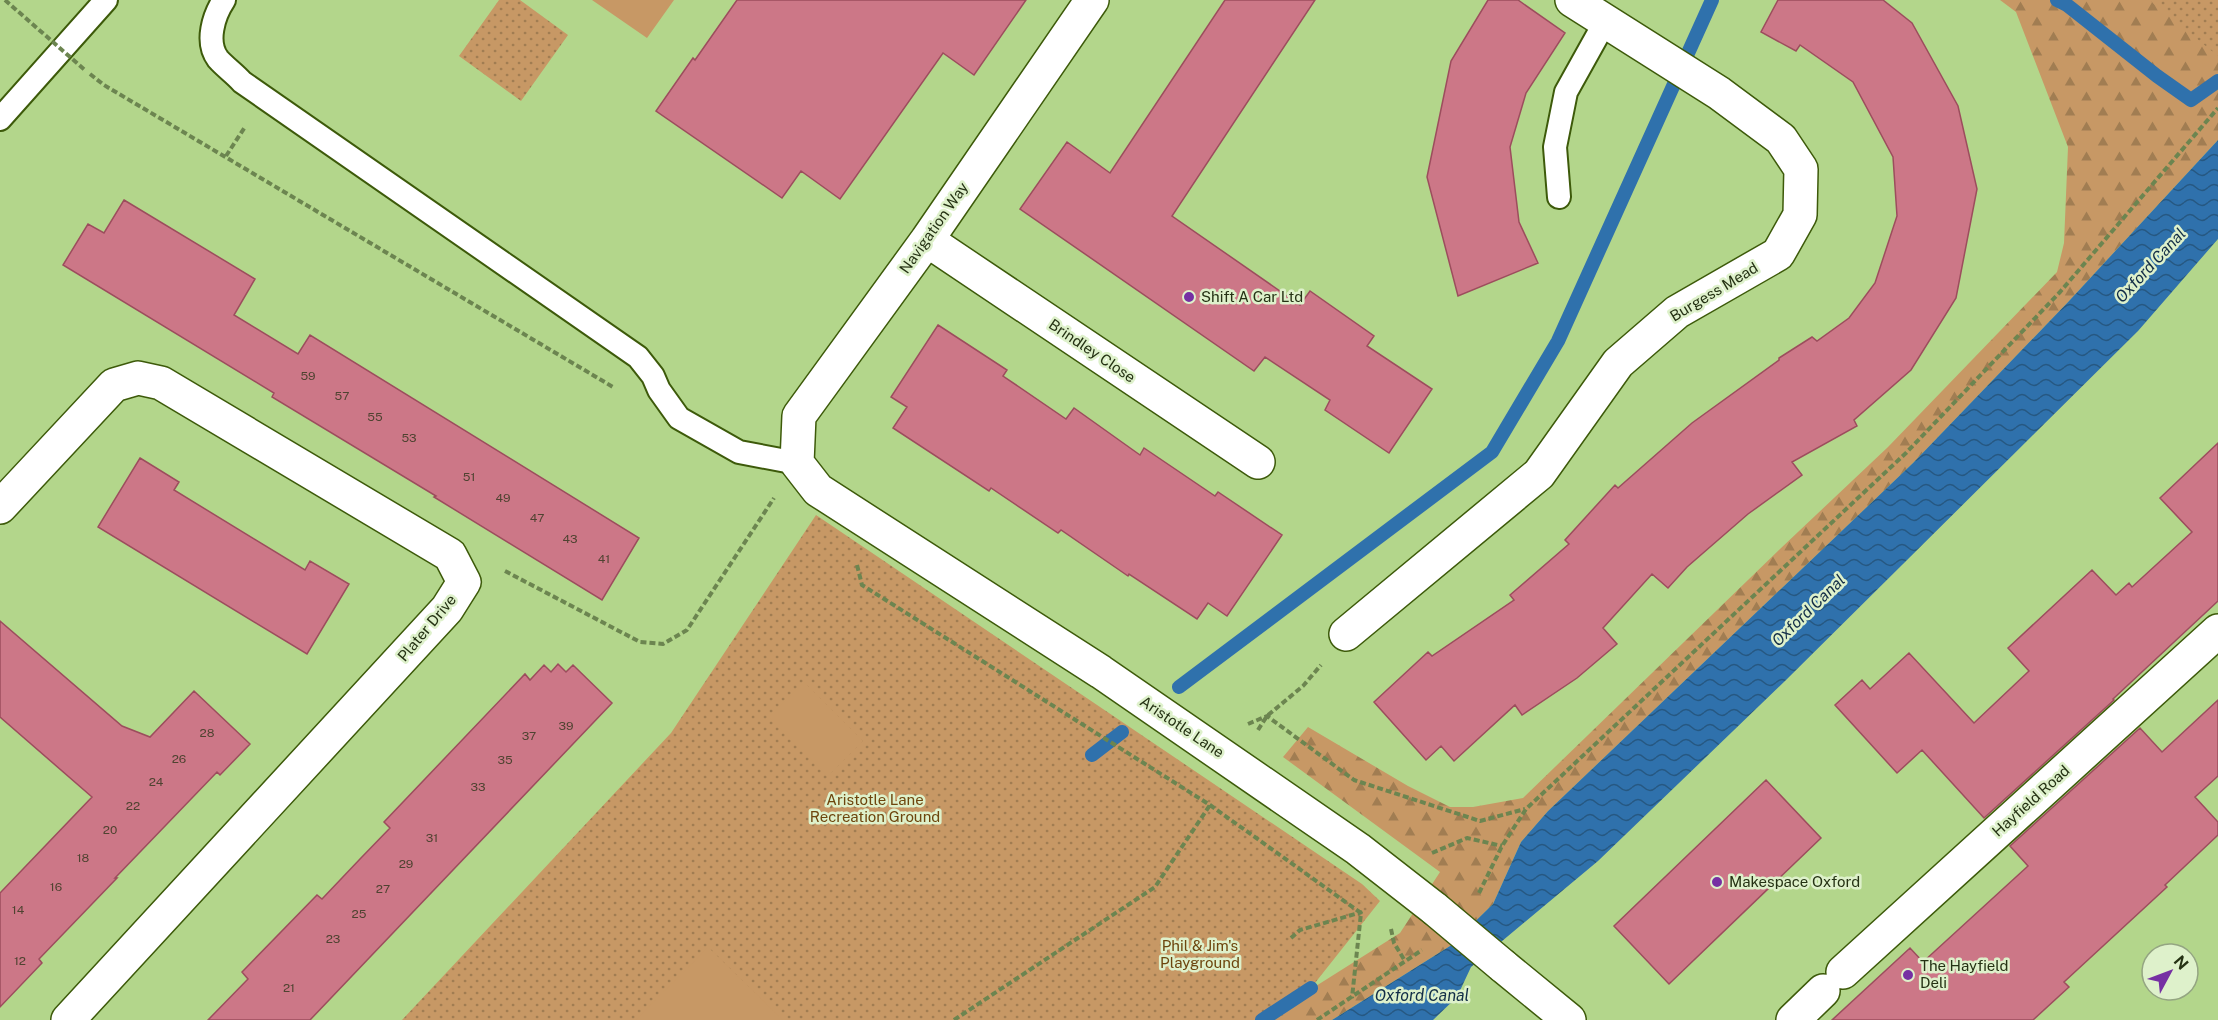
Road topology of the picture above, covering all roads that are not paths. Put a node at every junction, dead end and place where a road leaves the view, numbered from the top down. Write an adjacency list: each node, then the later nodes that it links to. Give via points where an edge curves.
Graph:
1 (106, 0): 6 (lane)
2 (224, 0): 10 (lane, via 213,23 212,45 217,57 243,82 638,357 679,418 739,452)
3 (1092, 0): 8 (street, Navigation Way)
4 (1572, 0): 5 (street)
5 (1611, 26): 7 (lane, via 1566,92 1555,147); 13 (street, Burgess Mead, via 1719,93 1781,139 1801,169 1800,215 1778,254 1677,312 1618,363 1539,474)
6 (0, 119)
7 (1559, 197)
8 (927, 240): 9 (street, Brindley Close); 10 (street, Navigation Way, via 799,416)
9 (1258, 462)
10 (797, 463): 14 (street, Aristotle Lane, bridge, via 818,490 1101,672 1359,849)
11 (0, 507): 15 (street, Plater Drive, via 114,385 138,378 161,383 450,555 464,582 447,609)
12 (2218, 631): 16 (street, Hayfield Road)
13 (1346, 634)
14 (1563, 1016)
15 (68, 1020)
16 (1793, 1020)

